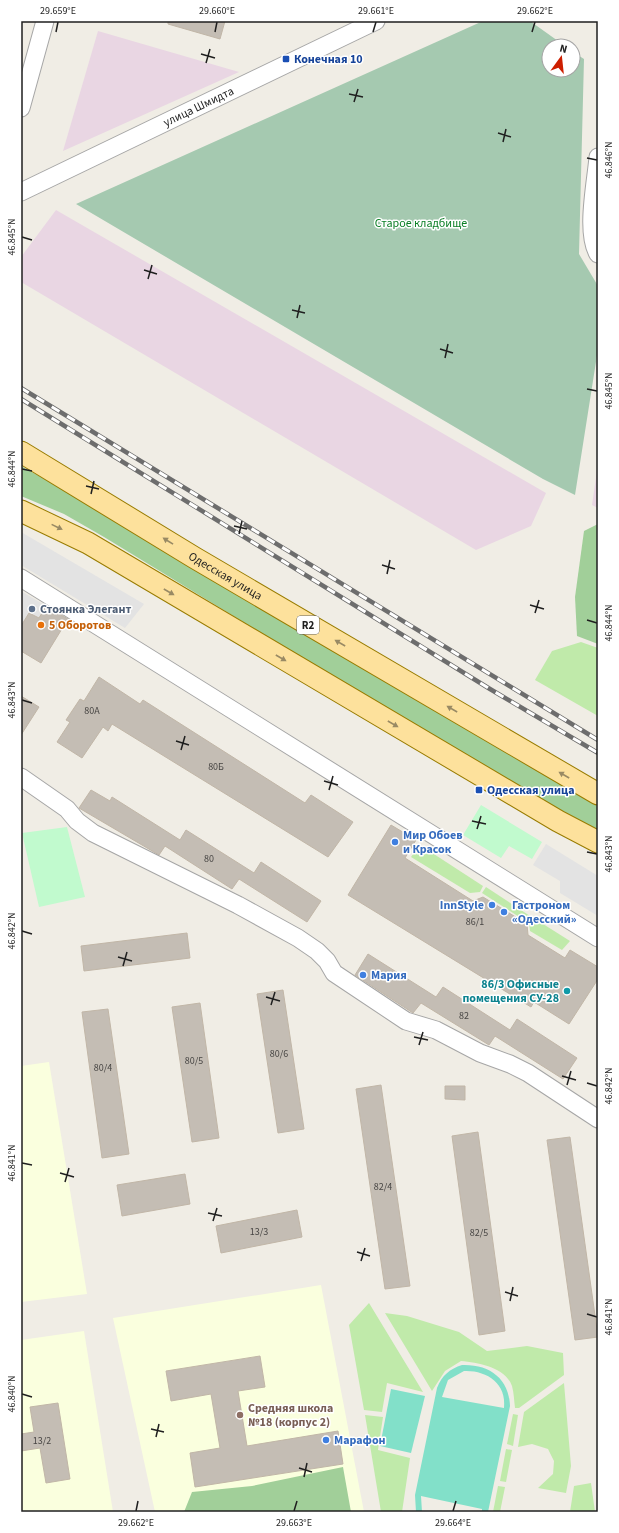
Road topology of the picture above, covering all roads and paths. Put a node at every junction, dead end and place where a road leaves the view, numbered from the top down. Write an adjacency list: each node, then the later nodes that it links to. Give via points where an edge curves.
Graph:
1 (45, 21): 3 (street)
2 (376, 21): 5 (street, улица Шмидта)
3 (21, 108)
4 (598, 157): 6 (street, via 592,224)
5 (21, 192)
6 (598, 254)
7 (21, 452): 11 (main road, Одесская улица / R2, one-way to 7, via 195,558)
8 (21, 511): 12 (main road, one-way to 12, via 88,543 551,817)
9 (21, 578): 13 (street)
10 (21, 777): 14 (street, via 68,810 77,821 93,833 238,905 298,938 317,951 334,973 406,1021 436,1030 480,1053 528,1073)
11 (598, 794)
12 (598, 842)
13 (598, 938)
14 (598, 1120)

